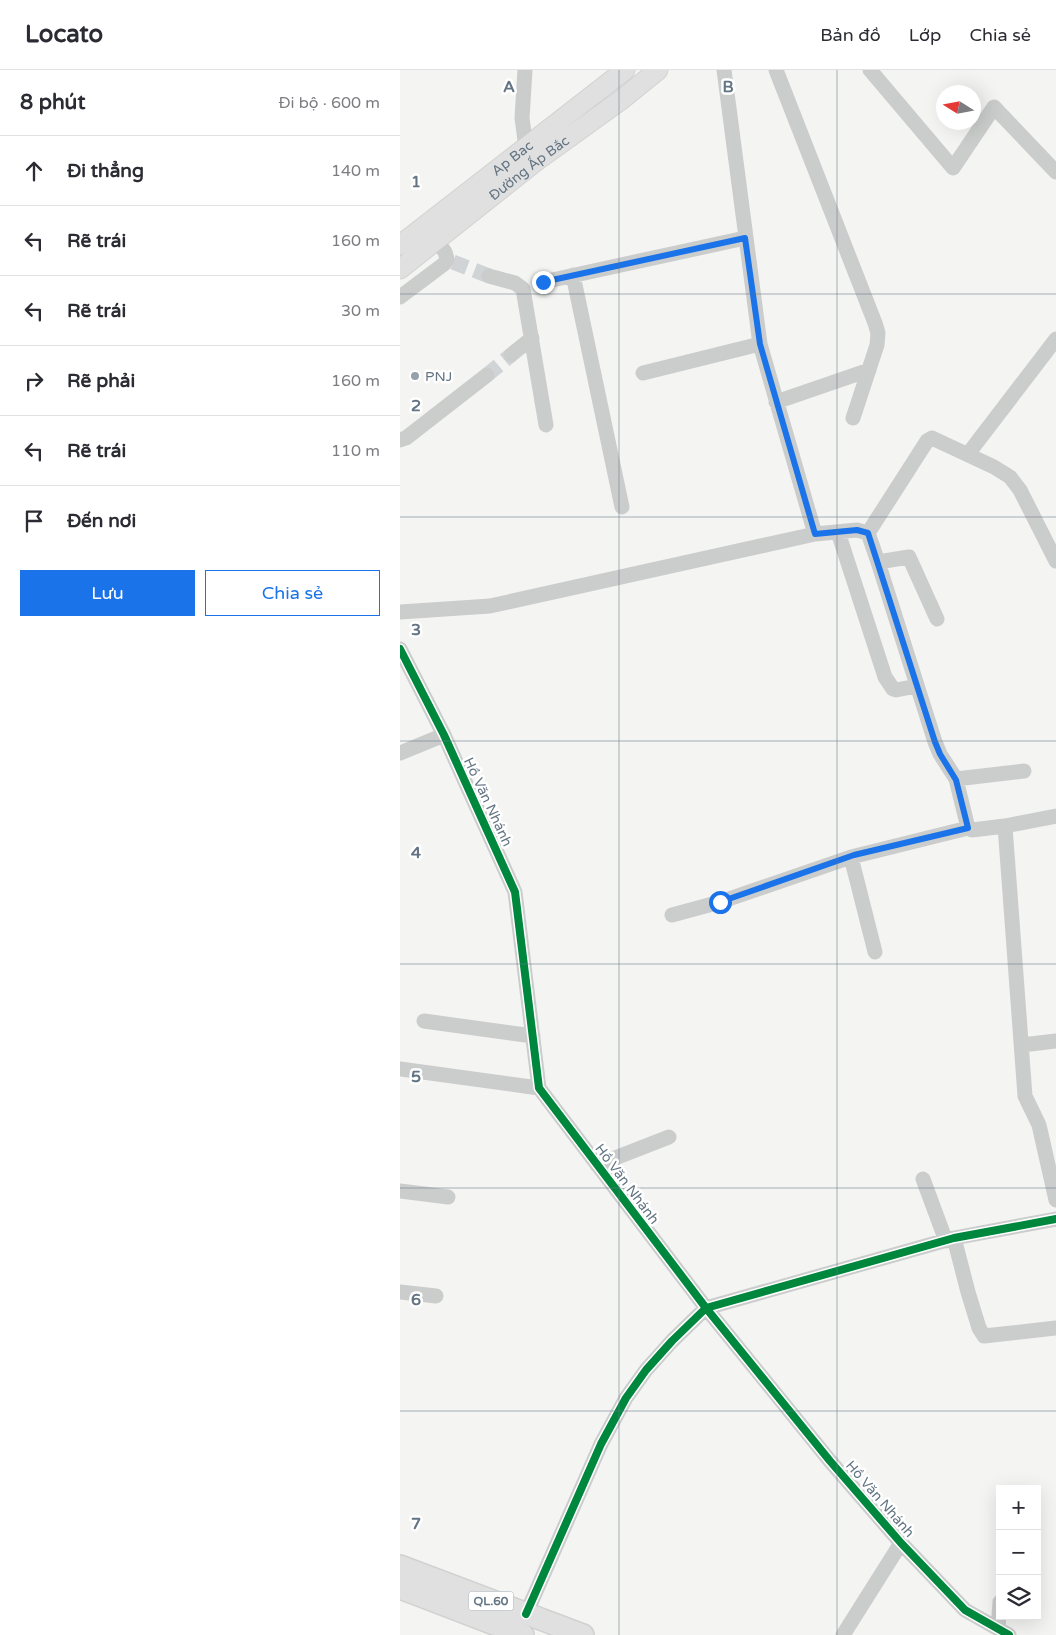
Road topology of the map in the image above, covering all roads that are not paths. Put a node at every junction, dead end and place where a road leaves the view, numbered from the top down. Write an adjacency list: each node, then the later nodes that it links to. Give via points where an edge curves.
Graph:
1 (525, 70): 7 (street, via 522,118)
2 (625, 70): 7 (main road, Ap Bac)
3 (658, 70): 10 (main road, Đường Ấp Bắc)
4 (724, 70): 9 (street)
5 (776, 70): 21 (street, via 875,323 877,346)
6 (870, 70): 8 (street, via 953,168 994,107)
7 (526, 148): 11 (main road, Ap Bac)
8 (1056, 172)
9 (745, 238): 13 (street); 19 (street)
10 (436, 240): 12 (main road, Đường Ấp Bắc); 16 (street, via 450,260)
11 (400, 245)
12 (400, 269)
13 (573, 275): 15 (street); 29 (street)
14 (489, 276): 17 (street, via 515,283 523,289)
15 (543, 282)
16 (400, 297)
17 (532, 338): 20 (street); 26 (street)
18 (1056, 339): 28 (street)
19 (760, 344): 22 (street); 24 (street)
20 (511, 355)
21 (869, 370): 24 (street); 25 (street)
22 (644, 373)
23 (487, 375): 27 (street)
24 (776, 402): 32 (street)
25 (853, 418)
26 (546, 425)
27 (400, 440)
28 (968, 454): 31 (street, via 936,439 927,441); 33 (street, via 1010,477 1020,490)
29 (622, 507)
30 (838, 532): 31 (street, via 857,530); 32 (street); 38 (street, via 885,677 896,690)
31 (868, 533): 34 (street)
32 (815, 534): 35 (street, via 490,606)
33 (1056, 561)
34 (878, 562): 36 (street, via 909,557); 38 (street)
35 (400, 612)
36 (937, 619)
37 (400, 650): 39 (street, Hồ Văn Nhánh)
38 (917, 686): 42 (street, via 935,742)
39 (444, 735): 40 (street); 50 (street, Hồ Văn Nhánh, via 515,892)
40 (400, 752)
41 (1024, 771): 42 (street)
42 (956, 780): 45 (street)
43 (1056, 816): 44 (street)
44 (1005, 826): 45 (street); 52 (street)
45 (968, 828): 46 (street)
46 (850, 857): 47 (street, via 720,902); 48 (street)
47 (672, 915)
48 (875, 952)
49 (424, 1022): 50 (street)
50 (533, 1036): 54 (street, Hồ Văn Nhánh)
51 (1056, 1041): 52 (street)
52 (1022, 1045): 60 (street, via 1025,1096 1039,1125)
53 (400, 1069): 54 (street)
54 (539, 1088): 56 (street, Hồ Văn Nhánh)
55 (669, 1137): 56 (street)
56 (597, 1165): 65 (street, Hồ Văn Nhánh)
57 (923, 1179): 62 (street)
58 (400, 1191): 59 (street)
59 (448, 1197)
60 (1056, 1200)
61 (1056, 1219): 62 (street)
62 (950, 1240): 65 (street); 66 (street, via 984,1336)
63 (400, 1292): 64 (street)
64 (436, 1296)
65 (706, 1308): 67 (street, Hồ Văn Nhánh); 70 (street, via 646,1370 626,1398)
66 (1056, 1328)
67 (901, 1543): 71 (street, Hồ Văn Nhánh, via 965,1610); 74 (street)
68 (400, 1566): 70 (highway, QL.60)
69 (400, 1588): 72 (highway, QL.60)
70 (526, 1614): 73 (highway, QL.60)
71 (1004, 1632)
72 (523, 1635)
73 (583, 1635)
74 (843, 1635)

